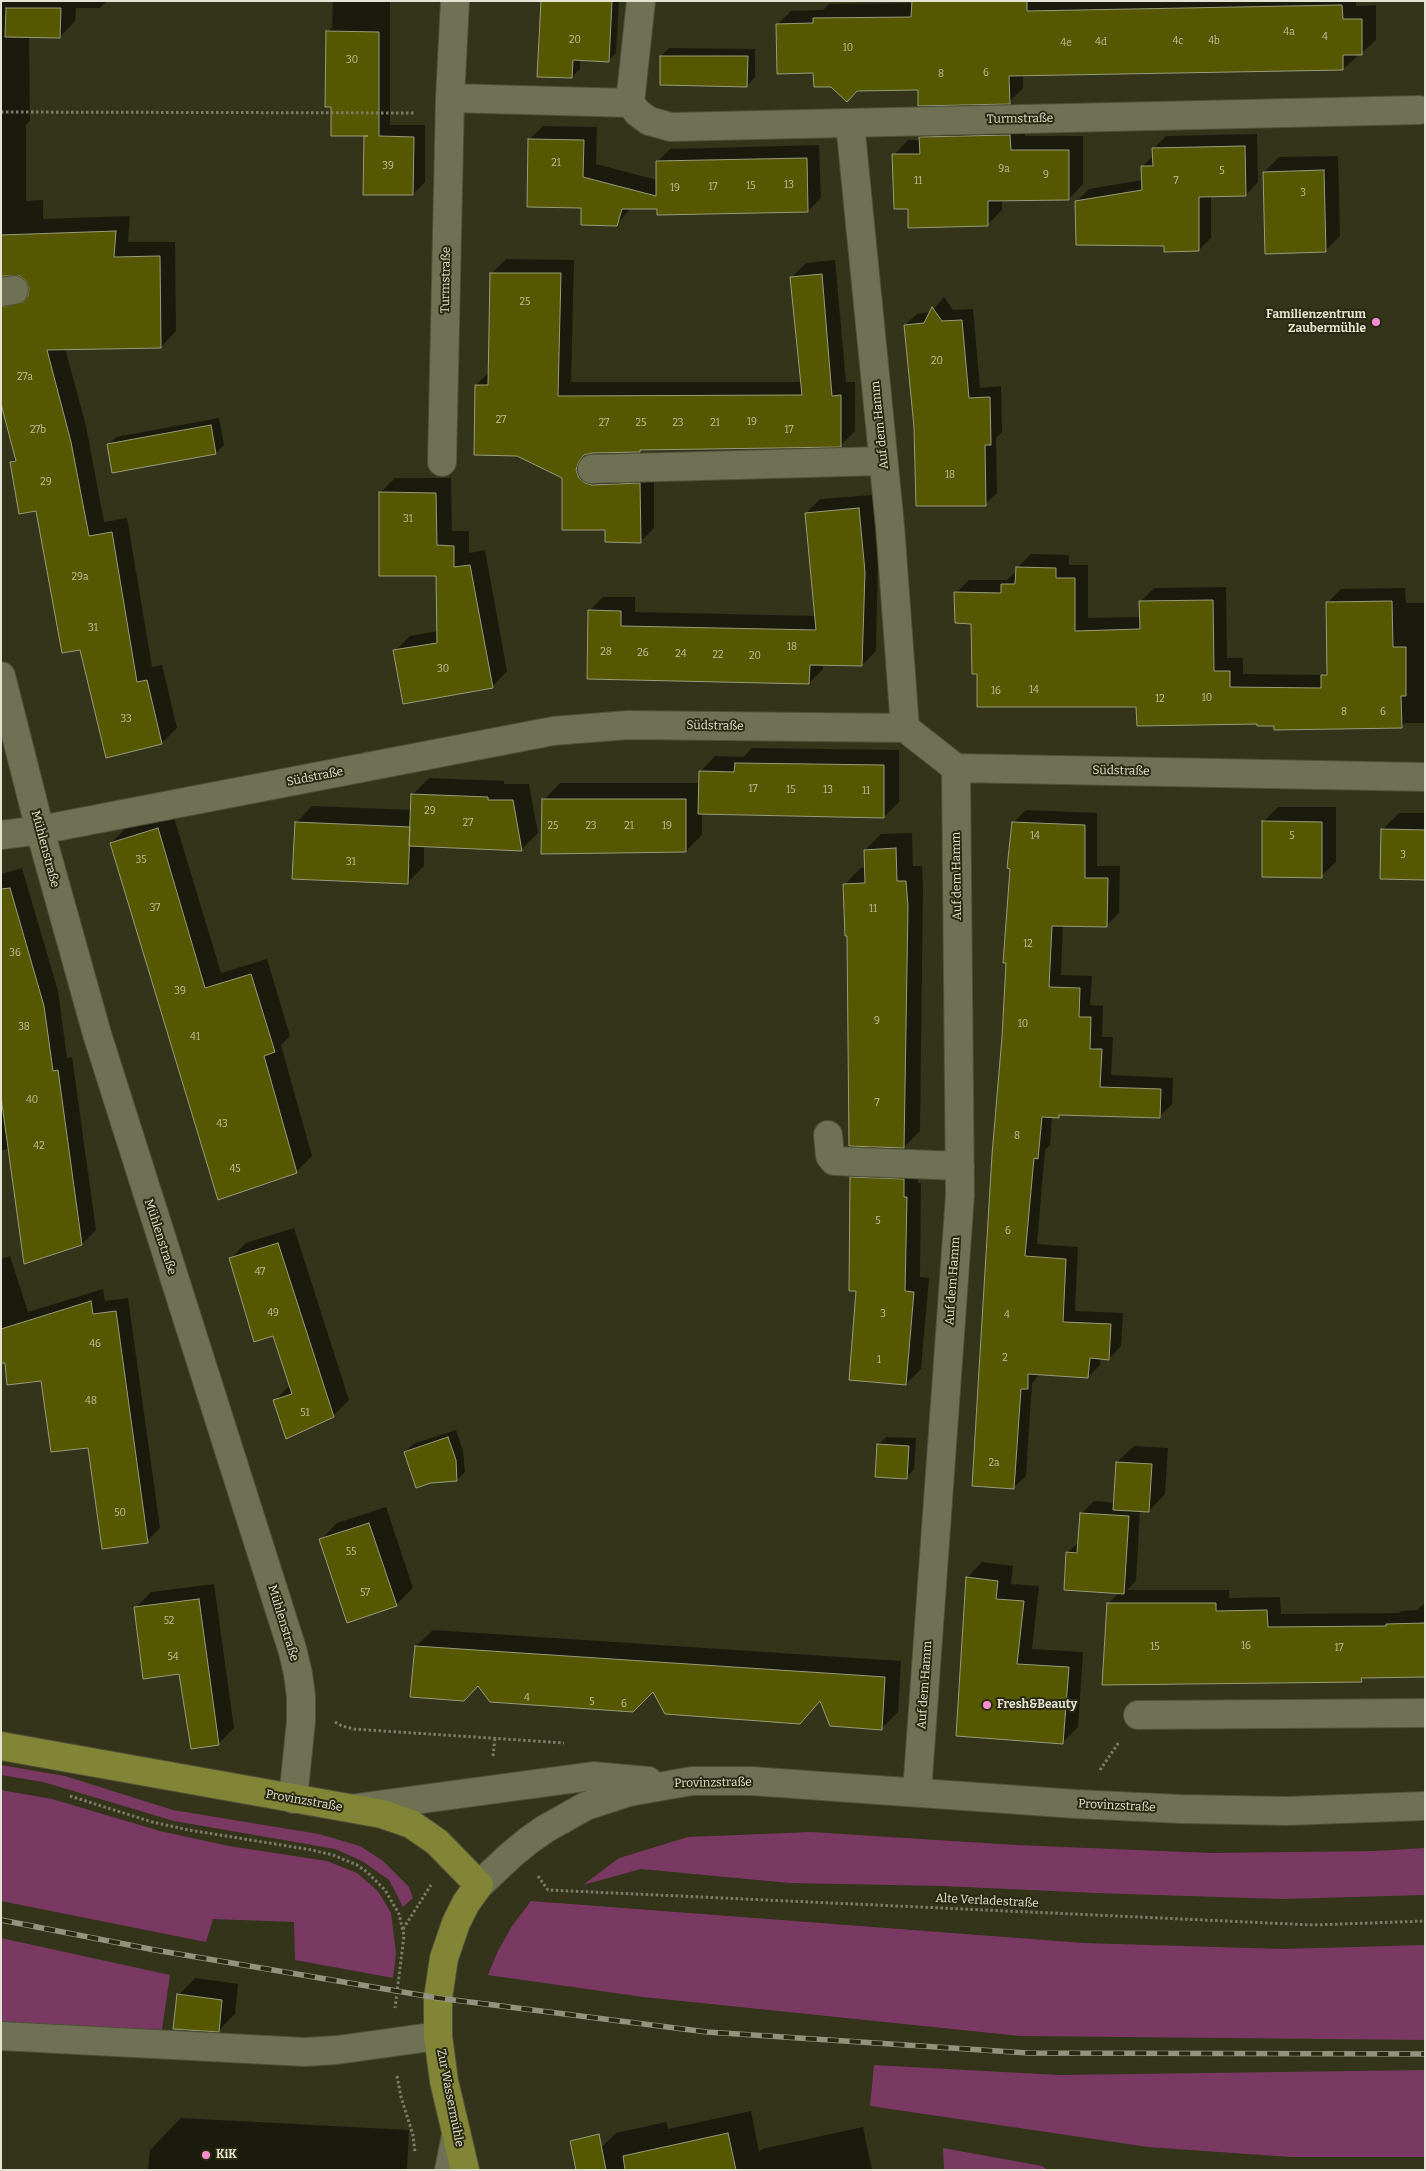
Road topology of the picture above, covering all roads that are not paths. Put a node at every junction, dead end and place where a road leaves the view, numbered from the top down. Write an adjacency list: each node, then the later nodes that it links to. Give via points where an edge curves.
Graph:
1 (455, 1): 4 (street, Turmstraße)
2 (641, 1): 3 (street)
3 (630, 103): 4 (street); 6 (street, Turmstraße, via 649,121 672,127)
4 (450, 106): 8 (street, Turmstraße)
5 (1419, 110): 6 (street, Turmstraße)
6 (850, 123): 7 (street, Auf dem Hamm)
7 (883, 461): 9 (street); 11 (street, Auf dem Hamm)
8 (442, 462)
9 (592, 470)
10 (1, 676): 14 (street, Mühlenstraße)
11 (905, 728): 12 (street); 14 (street, Südstraße, via 665,725 562,730)
12 (956, 768): 13 (street, Südstraße); 17 (street, Auf dem Hamm)
13 (1425, 777)
14 (40, 830): 15 (street, Südstraße); 23 (street, Mühlenstraße, via 100,1044 293,1652 300,1696)
15 (1, 835)
16 (828, 1135): 17 (street, via 830,1156 834,1161)
17 (960, 1166): 22 (street, Auf dem Hamm)
18 (1425, 1713): 19 (street)
19 (1138, 1715)
20 (1, 1746): 23 (main road, Provinzstraße)
21 (672, 1784): 22 (street, Provinzstraße, via 751,1781); 25 (street, via 593,1776); 26 (street, Provinzstraße, via 629,1792 586,1806 528,1841)
22 (917, 1792): 24 (street, Provinzstraße, via 1076,1804 1277,1811)
23 (293, 1798): 25 (main road, Provinzstraße)
24 (1425, 1806)
25 (351, 1809): 26 (main road, Provinzstraße, via 397,1818 417,1828 438,1842)
26 (480, 1885): 28 (main road, Zur Wassermühle, via 456,1923 444,1958 438,1998)
27 (1, 2036): 28 (street, via 305,2052)
28 (438, 2036): 29 (main road, Zur Wassermühle)
29 (456, 2135): 30 (street); 31 (main road, Zur Wassermühle)
30 (449, 2170)
31 (465, 2170)

